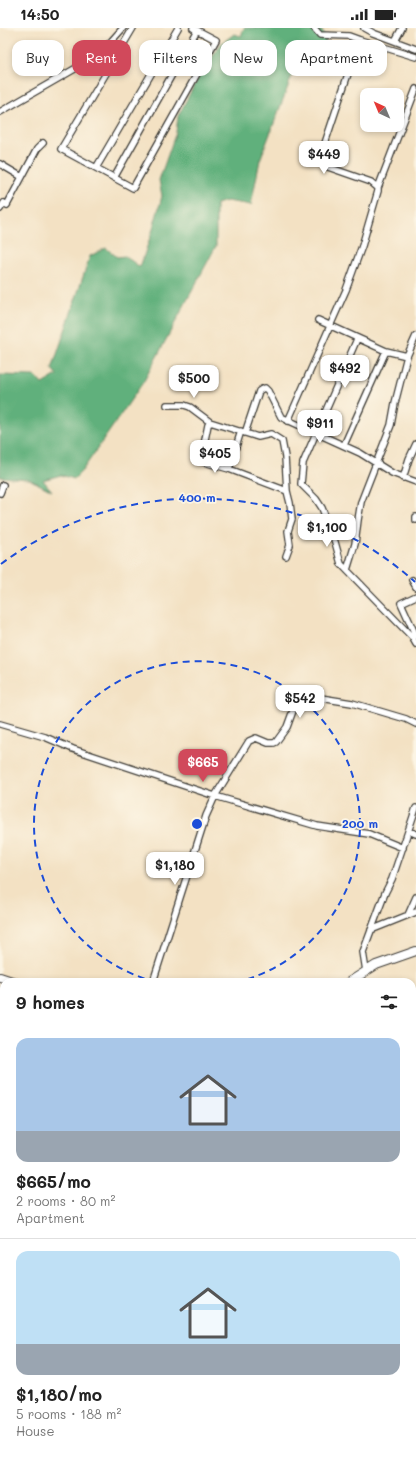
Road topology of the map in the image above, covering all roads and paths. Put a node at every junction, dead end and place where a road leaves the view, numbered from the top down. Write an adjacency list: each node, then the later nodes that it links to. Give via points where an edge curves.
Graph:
1 (123, 28): 15 (street, via 106,47 85,63)
2 (133, 28): 18 (street, via 61,149)
3 (178, 28): 18 (street)
4 (314, 28): 8 (street, via 320,35 349,36)
5 (364, 28): 9 (street)
6 (402, 28): 9 (street)
7 (195, 29): 20 (street); 20 (street, via 216,40 133,188)
8 (360, 40)
9 (395, 41): 11 (street)
10 (387, 48): 12 (street)
11 (416, 48)
12 (416, 57)
13 (347, 76): 21 (street, via 321,155 328,167 371,182)
14 (416, 89): 21 (street)
15 (0, 112)
16 (43, 143): 19 (street)
17 (0, 164): 19 (street)
18 (96, 168): 20 (street)
19 (22, 177): 22 (street, via 7,205 4,203)
20 (114, 178)
21 (378, 188): 24 (street, via 362,246)
22 (0, 209)
23 (318, 320): 24 (street)
24 (330, 326): 26 (street); 31 (street)
25 (416, 336): 27 (street)
26 (357, 338): 28 (street); 34 (street)
27 (414, 348): 29 (street)
28 (386, 351): 29 (street); 36 (street)
29 (407, 356): 37 (street, via 391,425)
30 (167, 405): 32 (street, via 190,407)
31 (288, 421): 33 (street, via 282,417 265,388 259,392); 34 (street)
32 (210, 422): 33 (street); 38 (street, via 201,459)
33 (244, 432): 38 (street); 42 (street, via 258,437 271,434 282,441)
34 (316, 433): 36 (street); 47 (street, via 303,463 301,484 322,508 341,564)
35 (416, 444): 39 (street)
36 (344, 445): 37 (street)
37 (377, 464): 39 (street); 47 (street, via 361,502 355,544)
38 (229, 469): 42 (street)
39 (403, 478): 40 (street)
40 (416, 482)
41 (3, 485): 43 (street)
42 (287, 491): 46 (street, via 292,519 288,530 290,545)
43 (0, 493)
44 (416, 517): 45 (street)
45 (416, 520)
46 (286, 556)
47 (347, 570): 52 (street)
48 (412, 580): 49 (street)
49 (416, 587)
50 (416, 596): 51 (street, via 401,603)
51 (416, 636)
52 (416, 644)
53 (0, 724): 55 (street)
54 (416, 724): 55 (street, via 352,703 302,695 287,727 276,742 268,743 256,738 249,741)
55 (215, 796): 59 (street, via 317,826 369,834); 66 (street, via 206,816)
56 (416, 808): 57 (street)
57 (409, 830): 58 (street); 59 (street)
58 (416, 834)
59 (403, 848): 63 (street)
60 (416, 897): 62 (street)
61 (416, 912): 62 (street)
62 (408, 915): 63 (street)
63 (370, 930): 65 (street, via 363,952)
64 (416, 951): 65 (main road, via 386,960)
65 (366, 971): 67 (main road)
66 (154, 978)
67 (355, 978)

